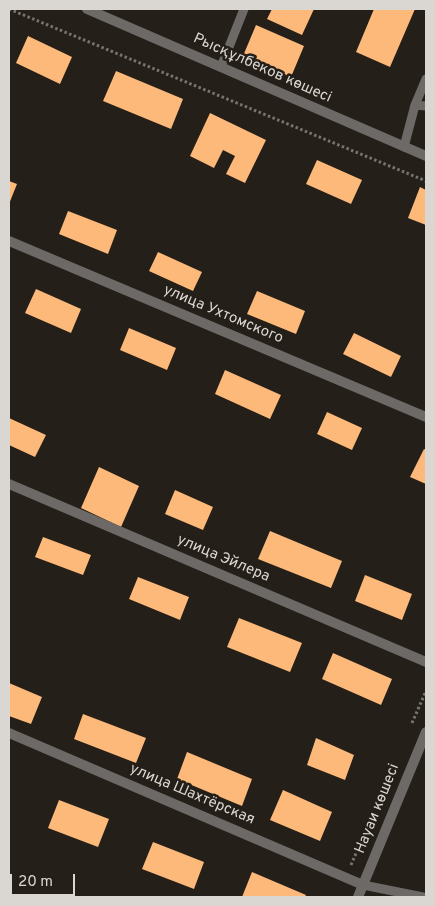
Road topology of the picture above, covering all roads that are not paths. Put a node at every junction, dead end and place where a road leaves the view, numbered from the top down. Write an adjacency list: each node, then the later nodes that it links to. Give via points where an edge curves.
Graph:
1 (86, 9): 3 (street, Рысқұлбеков көшесі)
2 (244, 9): 3 (lane)
3 (221, 67): 7 (street, Рысқұлбеков көшесі)
4 (426, 79): 5 (lane)
5 (415, 105): 6 (lane); 7 (lane)
6 (426, 106)
7 (404, 147): 8 (street, Рысқұлбеков көшесі)
8 (426, 156)
9 (9, 241): 10 (street, улица Ухтомского)
10 (426, 417)
11 (9, 484): 12 (street, улица Эйлера)
12 (426, 662)
13 (426, 732): 15 (street, Науаи көшесі)
14 (9, 733): 15 (street, улица Шахтёрская)
15 (363, 885): 16 (street, Науаи көшесі); 17 (lane)
16 (358, 897)
17 (423, 897)

